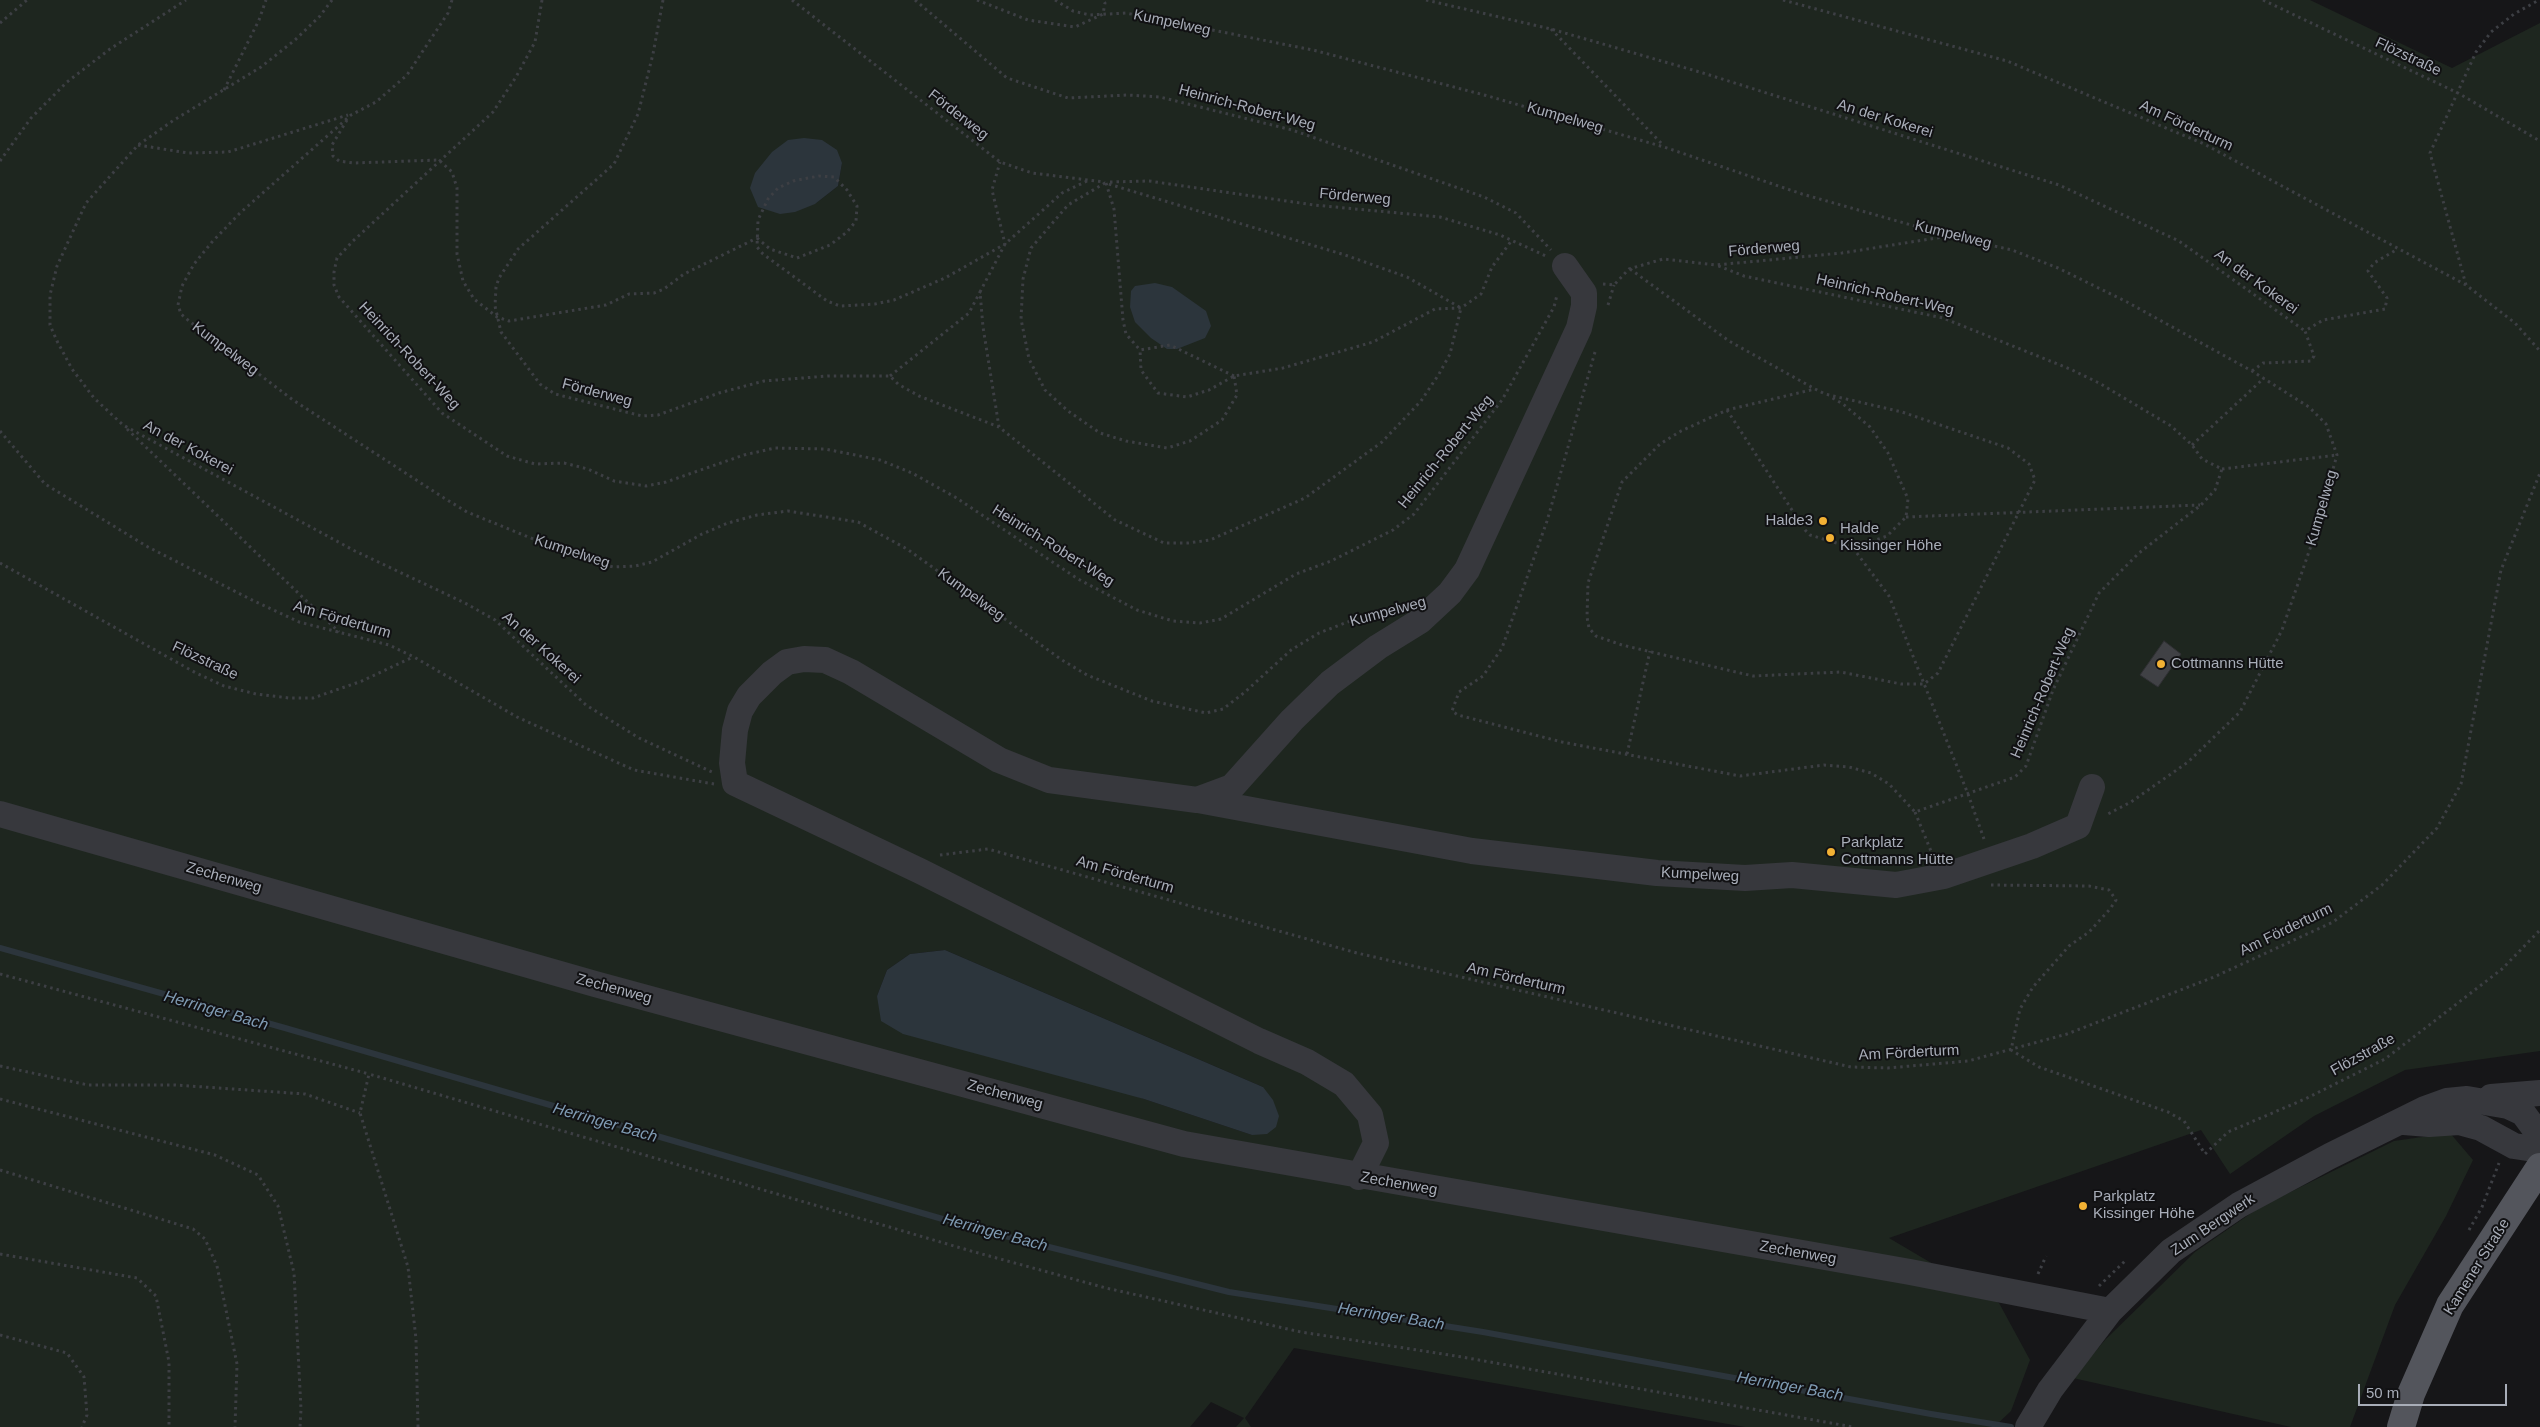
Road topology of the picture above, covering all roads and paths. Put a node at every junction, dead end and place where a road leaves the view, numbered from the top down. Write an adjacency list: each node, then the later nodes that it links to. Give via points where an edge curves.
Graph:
1 (28, 0): 18 (path)
2 (186, 0): 27 (path, via 110,49 67,82 31,118)
3 (266, 0): 20 (path)
4 (332, 0): 20 (path, An der Kokerei, via 295,40)
5 (452, 0): 22 (path, Kumpelweg, via 448,13 407,75 376,102)
6 (542, 0): 26 (path, Heinrich-Robert-Weg, via 535,42 516,77 493,112)
7 (663, 0): 45 (path, Förderweg, via 638,114 614,164 518,249 496,287)
8 (792, 0): 28 (path, Förderweg)
9 (915, 0): 37 (path, Heinrich-Robert-Weg, via 1007,78 1068,98 1160,97 1292,130 1484,197 1516,213)
10 (977, 0): 17 (path, via 1028,20 1075,27)
11 (1055, 0): 17 (path, Kumpelweg, via 1073,11)
12 (1103, 0): 17 (path)
13 (1426, 0): 19 (path, An der Kokerei)
14 (1783, 0): 35 (path, Am Förderturm, via 2007,61 2204,144)
15 (2263, 0): 21 (path, Flözstraße)
16 (2539, 0): 21 (path, via 2491,32 2476,52)
17 (1103, 14): 25 (path, Kumpelweg, via 1126,13 1313,50)
18 (0, 24)
19 (1551, 29): 25 (path); 46 (path, An der Kokerei, via 2059,185 2179,241)
20 (224, 90): 24 (path, An der Kokerei)
21 (2458, 92): 23 (path, Flözstraße); 41 (path, via 2430,153)
22 (351, 115): 24 (path, via 228,152 188,153); 26 (path, via 332,144 333,156 339,160 353,163); 69 (path, Kumpelweg, via 240,213 212,242 182,286 178,305 189,322 293,400 467,512 575,556 614,567 652,562 702,534 758,515 788,512 858,522 907,550 1087,675 1152,701 1206,713 1224,709 1291,650 1319,633)
23 (2540, 141)
24 (138, 145): 57 (path, An der Kokerei, via 86,203 57,266 50,295 50,325 72,369 94,398)
25 (1664, 147): 31 (path, Kumpelweg, via 1802,194)
26 (439, 160): 37 (path, Heinrich-Robert-Weg, via 338,258 334,285 340,297 442,413 507,456 535,464 564,463 614,481 646,486 775,448 825,449 880,460 955,497 1078,579 1137,610 1173,621 1200,623 1221,619 1296,574 1393,530 1414,514 1506,392 1554,307); 45 (path, via 452,172 456,188 456,254 463,281 474,299)
27 (0, 161)
28 (1000, 162): 29 (path, Förderweg, via 1032,174); 34 (path, via 992,190)
29 (1087, 181): 30 (path, Förderweg); 34 (path, via 1062,193)
30 (1105, 182): 33 (path, Förderweg, via 1149,181 1314,205 1440,217); 43 (path, via 1345,255 1407,278); 47 (path, via 1114,209 1123,320 1126,334); 52 (path, via 1068,205 1031,248 1023,279 1021,319 1029,359 1044,390 1100,433 1167,448 1190,441 1222,420 1237,395)
31 (1950, 236): 36 (path, Förderweg, via 1842,254); 50 (path, Kumpelweg, via 2012,250 2058,268)
32 (758, 238): 32 (path, via 770,249 797,258 830,245 847,232 856,221 857,206 834,177 819,176 785,183 768,198 758,220); 34 (path, via 757,246 763,254 827,301 840,306 875,304 910,294); 45 (path, via 684,274 664,289 629,294 606,305 508,321)
33 (1512, 240): 37 (path, Förderweg); 43 (path, via 1492,267 1481,294)
34 (1005, 244): 42 (path)
35 (2397, 249): 41 (path, Am Förderturm); 46 (path, via 2374,263 2368,271 2387,298 2385,309 2323,320)
36 (1716, 265): 38 (path, Förderweg, via 1664,259); 60 (path, Heinrich-Robert-Weg, via 1744,276 1943,318 2098,383 2171,426)
37 (1565, 266): 78 (street, via 1584,293 1578,328 1466,570 1450,593 1420,621 1371,651 1330,683 1232,787)
38 (1629, 269): 40 (path); 54 (path, via 1729,342)
39 (1601, 284): 40 (path)
40 (1614, 285): 44 (path)
41 (2466, 285): 49 (path, Am Förderturm, via 2515,323)
42 (980, 292): 51 (path, via 969,313); 58 (path)
43 (1461, 308): 52 (path, via 1435,309 1373,342 1283,368); 58 (path, via 1450,354 1439,374 1421,401 1382,442 1305,498 1210,540 1164,543 1116,520)
44 (1606, 314)
45 (497, 317): 51 (path, Förderweg, via 502,332 540,384 555,394 642,416 667,412 764,381)
46 (2305, 331): 50 (path, via 2314,356 2310,361 2263,362)
47 (1140, 350): 52 (path, via 1170,345); 52 (path, via 1141,370 1158,393 1187,397 1209,390)
48 (1595, 351): 74 (path, via 1547,521 1502,648 1483,676 1459,692 1452,711 1562,742)
49 (2540, 351)
50 (2252, 371): 53 (path, Kumpelweg)
51 (890, 376): 58 (path, via 919,396)
52 (1234, 376)
53 (2264, 378): 60 (path); 61 (path, Kumpelweg, via 2309,407 2326,424)
54 (1815, 389): 55 (path); 56 (path)
55 (1824, 394): 65 (path, via 1902,412 2008,448 2029,464 2035,480); 66 (path, via 1843,404 1870,427 1888,453 1908,499)
56 (1727, 410): 67 (path, via 1805,530 1810,535); 71 (path, via 1660,444 1622,482 1588,582 1587,618 1589,628 1596,636)
57 (123, 425): 70 (path); 75 (path, An der Kokerei, via 355,551 465,602 495,620 586,704 639,738)
58 (999, 427)
59 (0, 431): 70 (path, Am Förderturm, via 45,484 148,547 298,622)
60 (2192, 444): 62 (path, Heinrich-Robert-Weg, via 2202,459)
61 (2337, 455): 62 (path); 81 (path, Kumpelweg, via 2313,540 2282,630 2240,712 2180,768 2131,802 2098,820)
62 (2222, 469): 64 (path, Heinrich-Robert-Weg, via 2216,490)
63 (2540, 473): 87 (path, Am Förderturm, via 2501,570 2461,784 2437,828 2382,885 2332,922 2214,977 2067,1034)
64 (2201, 505): 65 (path); 77 (path, Heinrich-Robert-Weg, via 2139,553 2099,593 2053,690 2026,766 2015,777)
65 (2016, 512): 66 (path); 73 (path, via 1938,673)
66 (1906, 517): 67 (path, via 1887,536)
67 (1853, 548): 73 (path, via 1889,596)
68 (0, 564): 72 (path, Flözstraße, via 196,673 224,686 256,694 312,698 362,681)
69 (1399, 607)
70 (340, 634): 72 (path, Am Förderturm, via 389,645)
71 (1650, 651): 73 (path, via 1753,676 1841,672 1901,684); 74 (path)
72 (414, 657): 75 (path, Am Förderturm, via 517,718 634,770 707,784)
73 (1924, 684): 77 (path)
74 (1627, 754): 79 (path, via 1740,776 1824,765 1849,767 1871,773 1889,784)
75 (735, 784): 78 (street, Kumpelweg, via 733,744 740,711 772,673 787,662 804,659 825,660 851,672 999,760 1049,780); 83 (street)
76 (2092, 787): 81 (street)
77 (1968, 794): 79 (path, Heinrich-Robert-Weg); 82 (path)
78 (1197, 800): 84 (street, Kumpelweg, via 1472,851 1657,873 1745,878 1792,875 1896,885)
79 (1915, 812): 84 (path, via 1927,845)
80 (0, 814): 99 (street, Zechenweg, via 586,981 1184,1144)
81 (2078, 826): 82 (street, Kumpelweg)
82 (1991, 861): 84 (street, Kumpelweg)
83 (920, 871): 87 (path, Am Förderturm, via 942,853 988,848 1357,953 1851,1068 1931,1066); 99 (street, via 1258,1041 1307,1062 1344,1084 1370,1115 1376,1143)
84 (1953, 873): 87 (path, via 1996,887 2089,886 2109,890 2116,900 2089,932 2069,946 2033,987 2020,1009)
85 (2540, 930): 87 (path, Flözstraße, via 2494,975 2385,1059 2305,1099 2228,1132 2205,1154 2184,1121 2168,1112 2039,1067)
86 (0, 974): 89 (path)
87 (2011, 1050)
88 (0, 1066): 93 (path, via 88,1085 175,1085 306,1094)
89 (369, 1074): 93 (path); 108 (path, via 1106,1288 1301,1332 1462,1357)
90 (2540, 1093): 92 (street, Zum Bergwerk)
91 (0, 1099): 106 (path, via 215,1155 258,1175 278,1206 294,1273)
92 (2467, 1099): 94 (street, Zum Bergwerk, via 2447,1101); 95 (street, Zum Bergwerk, via 2508,1106 2523,1113)
93 (360, 1113): 107 (path, via 408,1267 416,1338)
94 (2403, 1122): 96 (street, Zum Bergwerk, via 2459,1122 2480,1128 2514,1146); 101 (street, Zum Bergwerk, via 2233,1196)
95 (2540, 1136)
96 (2540, 1150)
97 (2540, 1167): 110 (main road, Kamener Straße, via 2450,1305 2411,1394)
98 (0, 1170): 105 (path, via 193,1228 205,1239 217,1266 237,1364)
99 (1359, 1177): 101 (street, Zechenweg)
100 (0, 1254): 104 (path, via 137,1278 156,1296 169,1362)
101 (2110, 1311): 109 (street, Zum Bergwerk, via 2050,1390)
102 (0, 1335): 103 (path, via 67,1353 84,1377 87,1415)
103 (82, 1427)
104 (169, 1427)
105 (235, 1427)
106 (300, 1427)
107 (418, 1427)
108 (1853, 1427)
109 (2028, 1427)
110 (2401, 1427)

